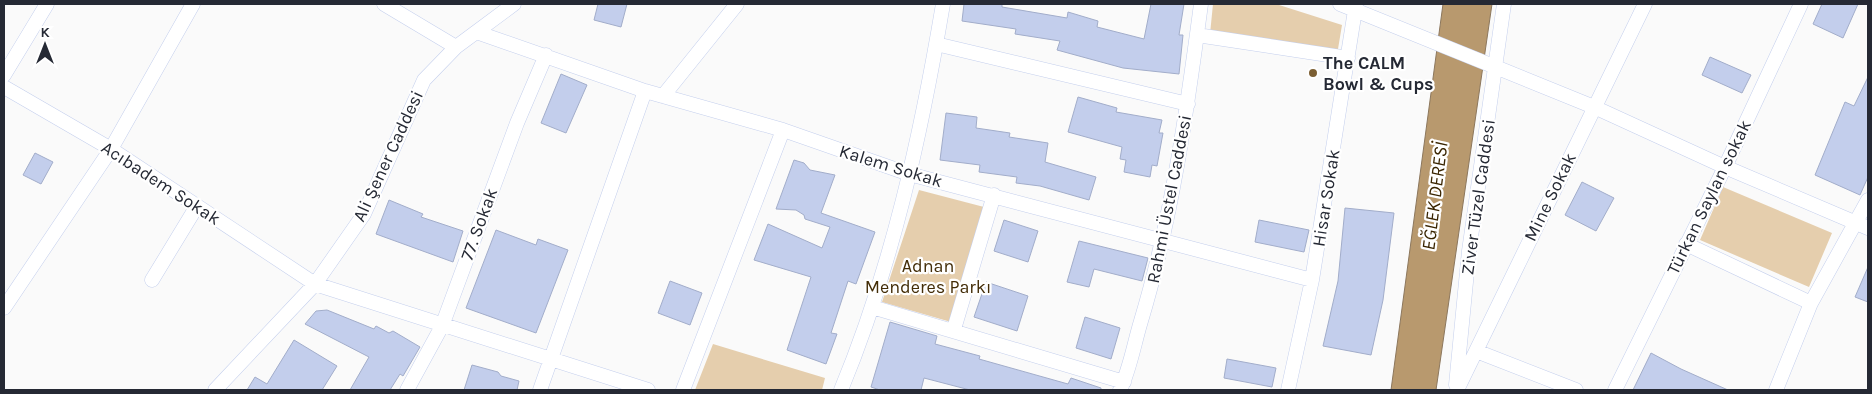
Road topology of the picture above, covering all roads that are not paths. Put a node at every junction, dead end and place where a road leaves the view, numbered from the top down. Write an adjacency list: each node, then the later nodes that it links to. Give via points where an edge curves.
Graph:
1 (47, 4): 20 (street)
2 (193, 4): 27 (street)
3 (384, 4): 16 (street)
4 (514, 4): 13 (street, Ali Şener Caddesi)
5 (737, 4): 23 (street)
6 (943, 4): 15 (street)
7 (1201, 4): 14 (street, Rahmi Üstel Caddesi)
8 (1340, 4): 12 (street)
9 (1504, 4): 19 (street, Ziver Tüzel Caddesi)
10 (1645, 4): 25 (street, Mine Sokak)
11 (1801, 4): 28 (street, Türkan Saylan sokak)
12 (1356, 6): 18 (street, Hisar Sokak); 19 (street)
13 (476, 32): 16 (street, Ali Şener Caddesi); 17 (street, Kalem Sokak)
14 (1197, 35): 18 (street); 24 (street, Rahmi Üstel Caddesi)
15 (936, 44): 24 (street); 29 (street)
16 (456, 48): 38 (street, Ali Şener Caddesi, via 424,80 364,214)
17 (546, 55): 22 (street, Kalem Sokak); 42 (street, 77. Sokak, via 517,123)
18 (1348, 58): 37 (street, Hisar Sokak)
19 (1492, 65): 25 (street); 54 (street, Ziver Tüzel Caddesi)
20 (4, 75)
21 (4, 87): 27 (street, Acıbadem Sokak)
22 (644, 91): 23 (street, Kalem Sokak); 45 (street)
23 (663, 96): 26 (street, Kalem Sokak)
24 (1188, 104): 34 (street, Rahmi Üstel Caddesi)
25 (1594, 107): 28 (street); 44 (street, Mine Sokak)
26 (783, 130): 29 (street, Kalem Sokak); 51 (street)
27 (111, 149): 32 (street, Acıbadem Sokak); 41 (street)
28 (1725, 167): 33 (street); 35 (street, Türkan Saylan sokak)
29 (910, 174): 30 (street, Kalem Sokak); 40 (street)
30 (994, 195): 34 (street, Kalem Sokak); 43 (street)
31 (1868, 200): 33 (street)
32 (197, 206): 36 (street); 38 (street, Acıbadem Sokak)
33 (1863, 226): 39 (street)
34 (1162, 242): 37 (street, Kalem Sokak); 46 (street, Rahmi Üstel Caddesi)
35 (1686, 244): 39 (street); 56 (street, Türkan Saylan sokak)
36 (152, 280)
37 (1312, 280): 53 (street, Hisar Sokak)
38 (315, 284): 42 (street, Acıbadem Sokak); 47 (street, Ali Şener Caddesi)
39 (1811, 303): 57 (street)
40 (872, 306): 43 (street); 52 (street)
41 (4, 308)
42 (442, 326): 45 (street, Acıbadem Sokak); 48 (street, 77. Sokak)
43 (954, 330): 46 (street)
44 (1476, 351): 54 (street, Mine Sokak); 55 (street)
45 (551, 360): 49 (street); 50 (street, Acıbadem Sokak)
46 (1122, 386)
47 (216, 390)
48 (407, 390)
49 (540, 390)
50 (648, 390)
51 (683, 390)
52 (841, 390)
53 (1288, 390)
54 (1456, 390)
55 (1576, 390)
56 (1615, 390)
57 (1776, 390)

